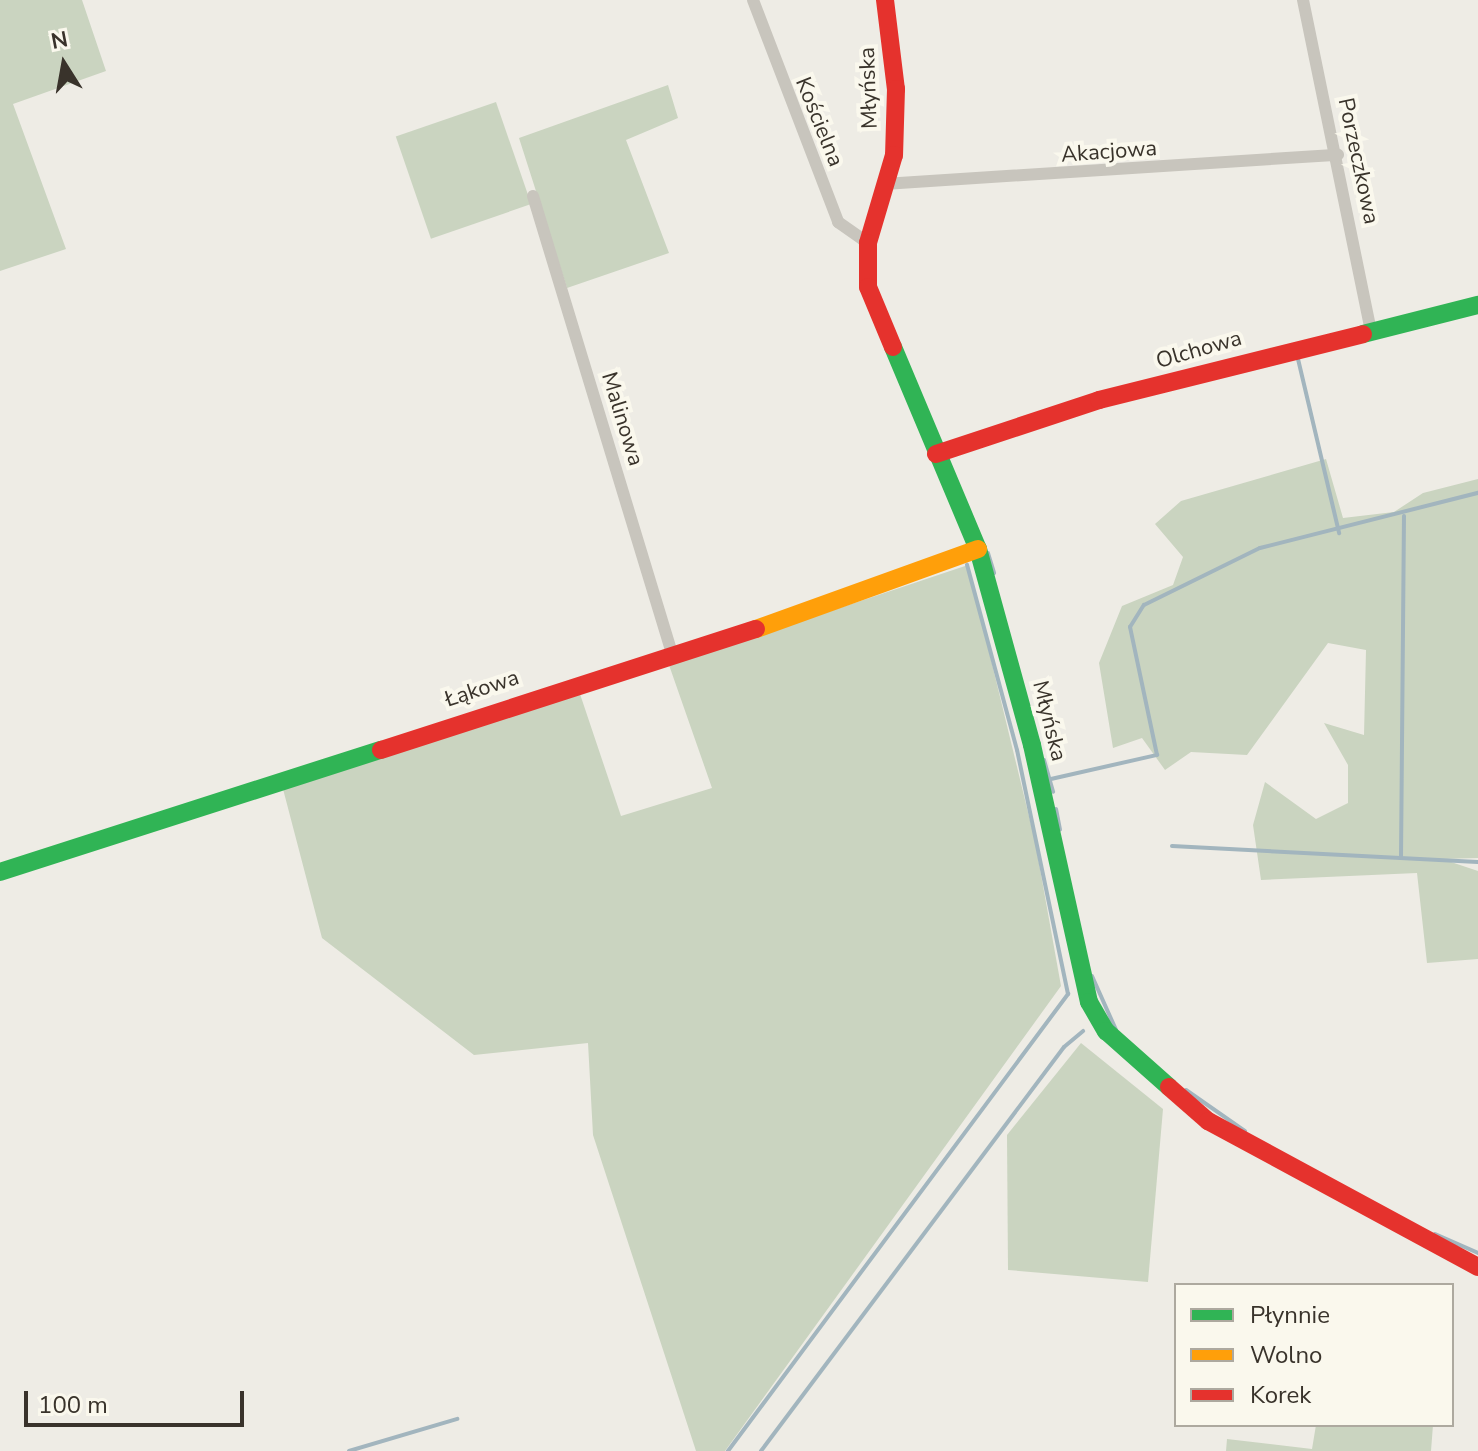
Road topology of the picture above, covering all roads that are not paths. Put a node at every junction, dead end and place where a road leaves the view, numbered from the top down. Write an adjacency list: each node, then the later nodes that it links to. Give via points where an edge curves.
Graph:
1 (753, 0): 7 (street, Kościelna, via 838,222)
2 (885, 0): 5 (street, Młyńska, via 896,89 894,155)
3 (1303, 0): 4 (street, Porzeczkowa)
4 (1338, 155): 5 (street, Akacjowa); 9 (street, Porzeczkowa)
5 (884, 184): 7 (street, Młyńska)
6 (533, 196): 12 (street, Malinowa)
7 (868, 243): 10 (street, Młyńska, via 875,311)
8 (1478, 305): 9 (street, Olchowa)
9 (1371, 331): 10 (street, Olchowa, via 1099,400)
10 (936, 454): 11 (street, Młyńska)
11 (978, 549): 12 (street, Łąkowa, via 878,590); 14 (street, Młyńska, via 1032,745 1078,966 1106,1031 1208,1121)
12 (672, 653): 13 (street, Łąkowa)
13 (0, 872)
14 (1478, 1267)

